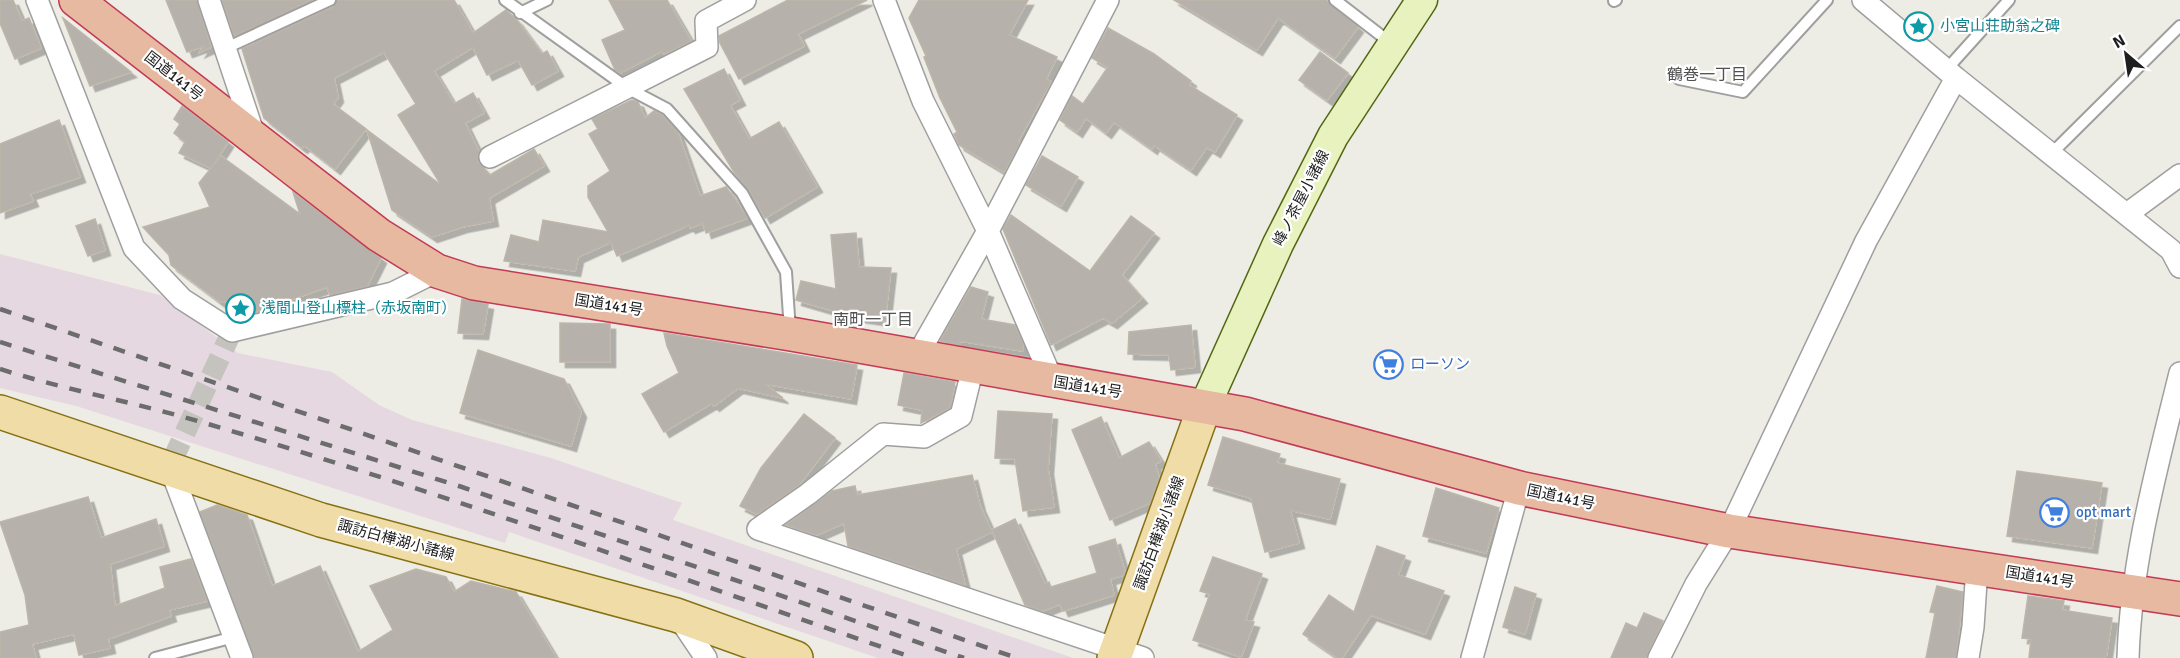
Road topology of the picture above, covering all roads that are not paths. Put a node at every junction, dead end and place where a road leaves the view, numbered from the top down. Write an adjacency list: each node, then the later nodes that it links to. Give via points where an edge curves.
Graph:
1 (38, 0): 29 (street, via 134,248 182,300 232,331 393,293)
2 (76, 0): 22 (highway, 国道141号)
3 (209, 0): 18 (street)
4 (330, 0): 18 (lane)
5 (505, 0): 15 (lane)
6 (547, 0): 15 (lane)
7 (745, 0): 21 (street, via 706,21 707,47)
8 (884, 0): 27 (street, via 923,101)
9 (1108, 0): 27 (street)
10 (1335, 0): 17 (lane)
11 (1422, 0): 17 (main road, 峰ノ茶屋小諸線)
12 (1827, 0): 20 (lane, via 1743,92)
13 (1863, 0): 19 (street)
14 (2008, 0): 19 (lane)
15 (520, 13): 21 (lane)
16 (2180, 26): 23 (lane)
17 (1392, 44): 35 (main road, 峰ノ茶屋小諸線, via 1333,136 1278,244)
18 (226, 48): 22 (street)
19 (1951, 74): 23 (street); 39 (street, via 1866,241)
20 (1679, 79)
21 (629, 89): 24 (street); 30 (lane, via 667,109 742,193 786,272)
22 (255, 139): 29 (highway, 国道141号, via 379,235)
23 (2051, 154): 26 (street)
24 (490, 157)
25 (2180, 176): 26 (street)
26 (2127, 214): 28 (street)
27 (988, 231): 31 (street); 34 (street)
28 (2177, 254)
29 (437, 271): 30 (highway, 国道141号, via 474,283)
30 (791, 334): 31 (highway, 国道141号)
31 (916, 356): 32 (highway, 国道141号)
32 (973, 367): 34 (highway, 国道141号); 45 (street, via 961,416 924,437 883,434 758,529)
33 (2180, 373): 41 (street, via 2153,480)
34 (1053, 382): 35 (highway, 国道141号)
35 (1204, 408): 38 (highway, 国道141号, via 1313,431); 45 (main road, 諏訪白樺湖小諸線)
36 (0, 412): 37 (main road, 諏訪白樺湖小諸線)
37 (171, 464): 43 (main road, 諏訪白樺湖小諸線, via 321,520); 44 (street)
38 (1519, 488): 39 (highway, 国道141号); 50 (street)
39 (1729, 531): 40 (highway, 国道141号); 51 (street, via 1696,584)
40 (1977, 567): 41 (highway, 国道141号); 52 (street)
41 (2133, 592): 42 (highway, 国道141号); 53 (street)
42 (2180, 599)
43 (676, 615): 48 (street); 49 (main road, 諏訪白樺湖小諸線)
44 (234, 637): 46 (lane); 47 (street)
45 (1122, 655)
46 (155, 658)
47 (242, 658)
48 (706, 658)
49 (796, 658)
50 (1472, 658)
51 (1659, 658)
52 (1968, 658)
53 (2128, 658)

